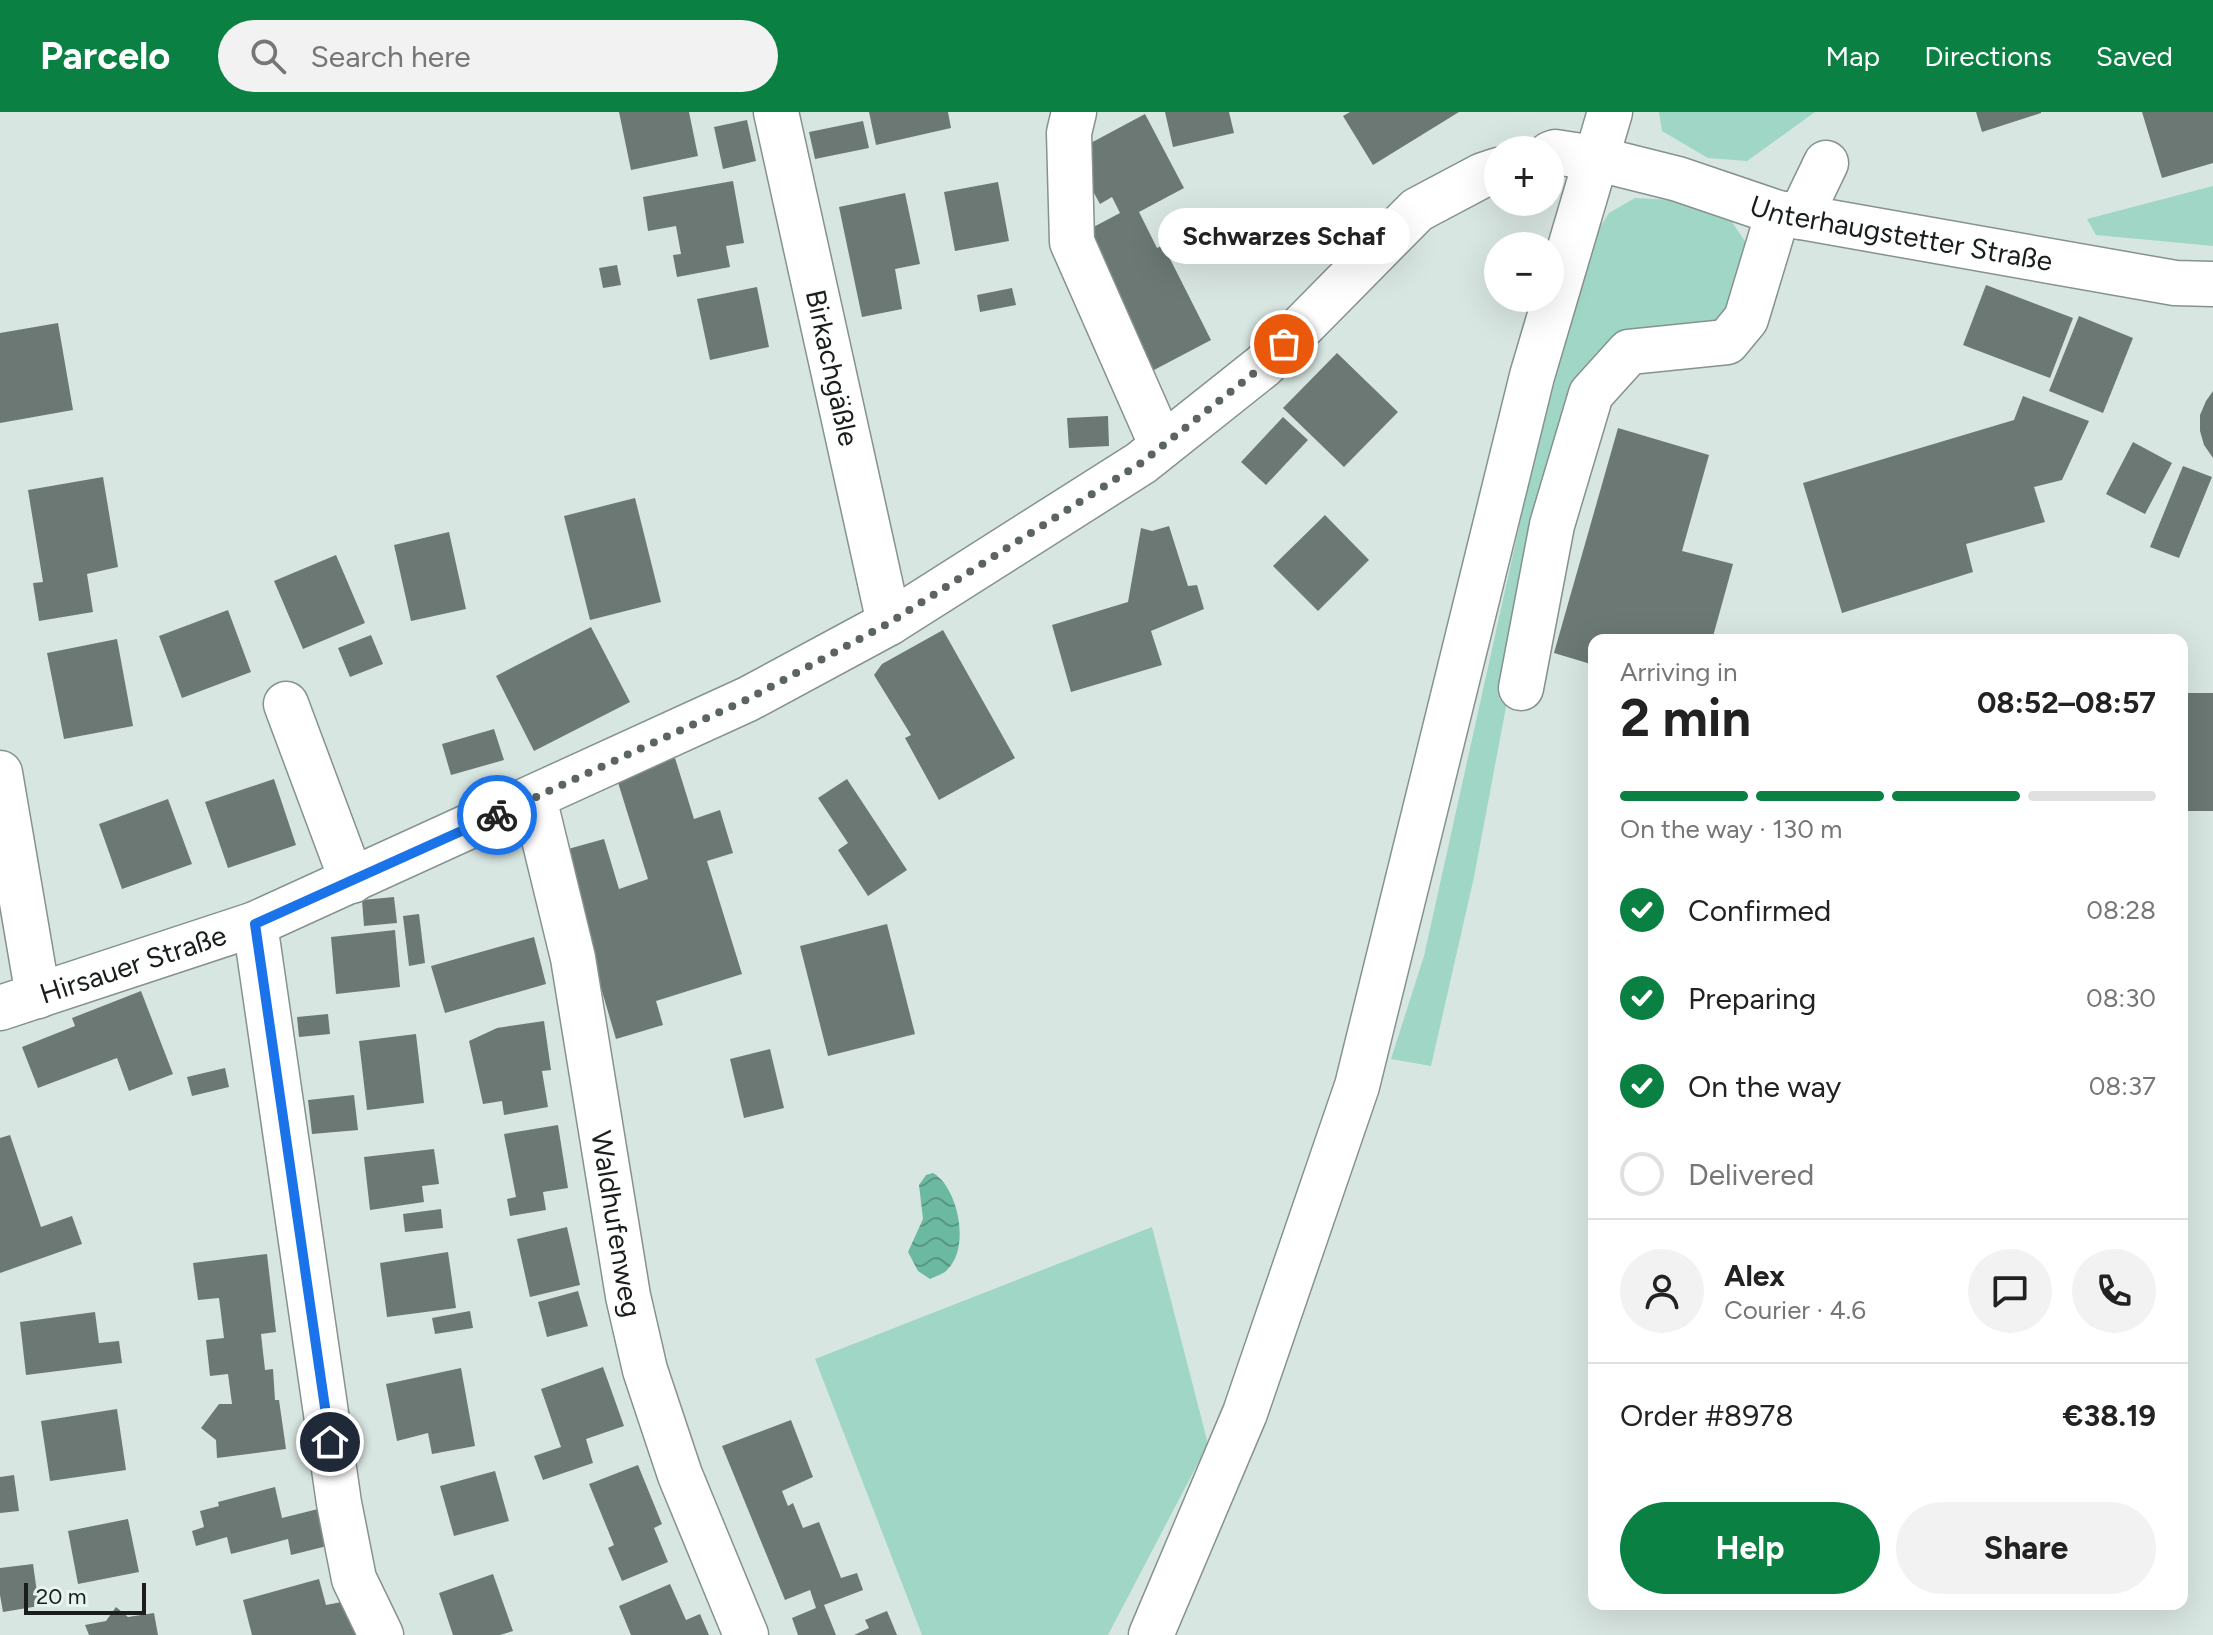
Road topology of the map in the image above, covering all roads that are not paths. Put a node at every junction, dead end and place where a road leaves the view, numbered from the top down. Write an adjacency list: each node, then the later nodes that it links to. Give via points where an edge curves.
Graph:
1 (776, 112): 11 (street, Birkachgäßle)
2 (1074, 112): 10 (street, via 1069,133 1072,242)
3 (1610, 112): 5 (street)
4 (1564, 153): 5 (street)
5 (1594, 158): 8 (street, Unterhaugstetter Straße); 21 (street, via 1532,376 1357,1086 1245,1413)
6 (1826, 163): 8 (street)
7 (1484, 175): 10 (street, Hirsauer Straße, via 1417,210 1263,366)
8 (1789, 215): 9 (street, Unterhaugstetter Straße, via 2175,283); 12 (street, via 1746,319 1727,342 1629,352 1591,394 1552,525)
9 (2213, 284)
10 (1162, 446): 11 (street, Hirsauer Straße)
11 (889, 623): 15 (street, Hirsauer Straße, via 748,699)
12 (1521, 688)
13 (286, 704): 16 (street)
14 (0, 773): 18 (street)
15 (534, 798): 16 (street, Hirsauer Straße); 20 (street, Waldhufenweg, via 573,958 628,1296 645,1370 680,1475)
16 (352, 881): 17 (street, Hirsauer Straße)
17 (255, 924): 18 (street, Hirsauer Straße); 19 (street, via 339,1503 354,1579)
18 (19, 1002)
19 (381, 1635)
20 (746, 1635)
21 (1151, 1635)

